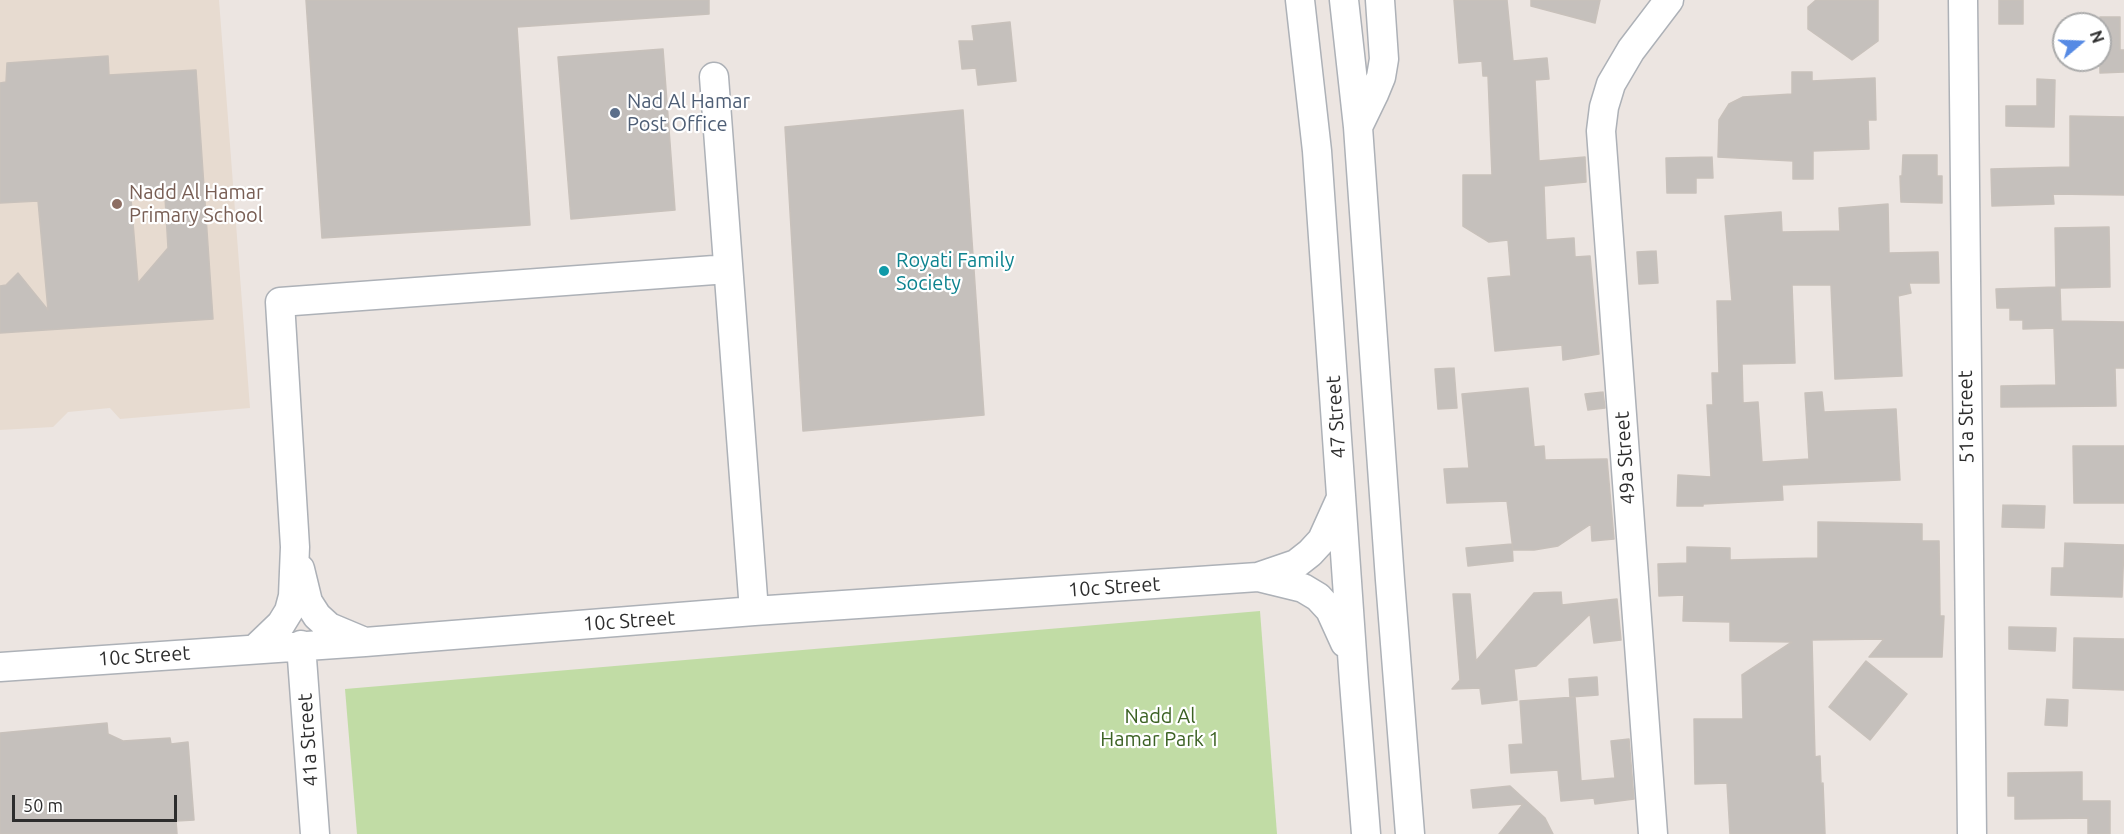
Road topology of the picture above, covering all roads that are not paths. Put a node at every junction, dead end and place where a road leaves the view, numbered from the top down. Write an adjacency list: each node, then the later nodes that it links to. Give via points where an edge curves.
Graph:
1 (1300, 0): 9 (street, 47 Street, via 1317,151)
2 (1344, 0): 7 (street)
3 (1380, 0): 7 (street, via 1384,59 1381,77)
4 (1669, 0): 21 (street, 49a Street, via 1611,84 1601,131)
5 (1962, 0): 22 (street, 51a Street)
6 (714, 77): 8 (street)
7 (1358, 127): 20 (street)
8 (728, 269): 10 (street, via 280,302); 12 (street)
9 (1341, 498): 11 (street, 10c Street, via 1322,540 1311,553 1296,564); 16 (street, 47 Street)
10 (295, 547): 13 (street, via 308,602 317,616 329,627); 15 (street, via 289,611)
11 (1258, 577): 12 (street, 10c Street); 16 (street, 10c Street, via 1303,588 1318,597 1338,625)
12 (754, 611): 13 (street, 10c Street)
13 (365, 642): 14 (street, 10c Street)
14 (301, 645): 15 (street, 10c Street); 18 (street, 41a Street)
15 (256, 648): 17 (street, 10c Street)
16 (1352, 662): 19 (street, 47 Street)
17 (0, 667)
18 (315, 834)
19 (1366, 834)
20 (1410, 834)
21 (1653, 834)
22 (1972, 834)

